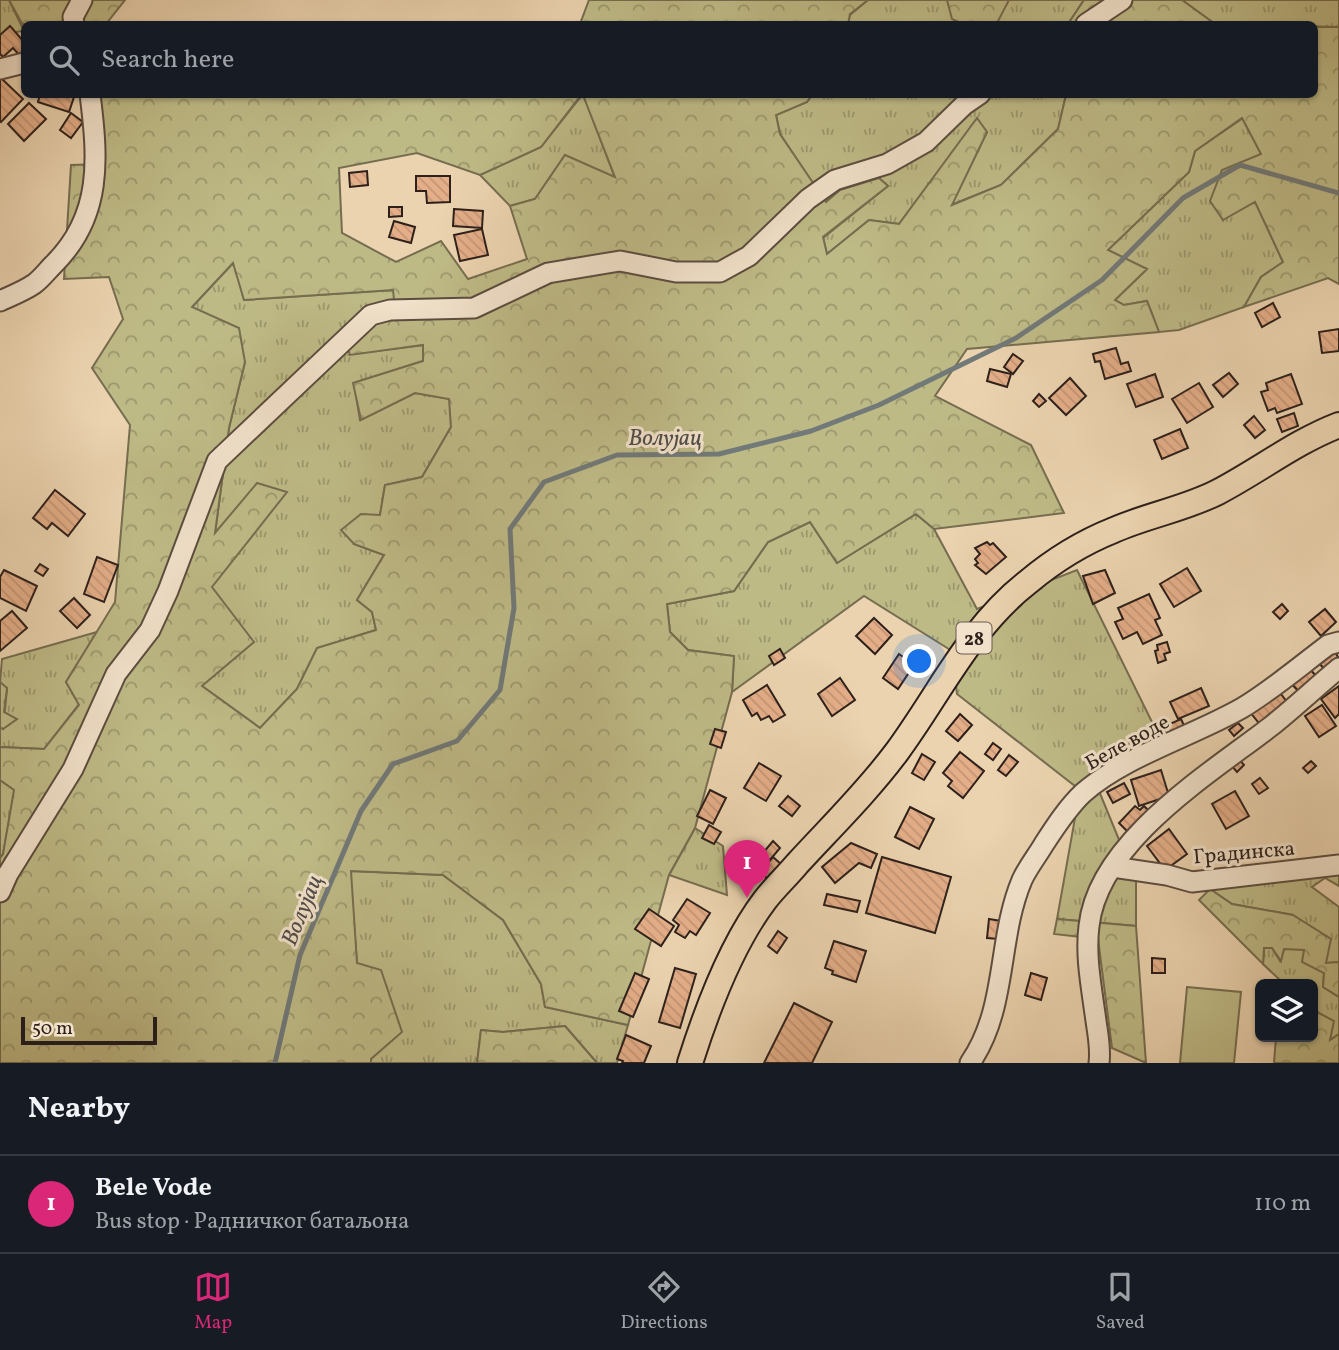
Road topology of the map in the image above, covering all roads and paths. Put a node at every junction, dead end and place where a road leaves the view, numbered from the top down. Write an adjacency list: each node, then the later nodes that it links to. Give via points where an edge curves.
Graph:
1 (82, 0): 3 (street)
2 (1122, 0): 4 (street)
3 (74, 21)
4 (1090, 21)
5 (21, 64): 6 (street)
6 (0, 69)
7 (90, 98): 9 (street, via 97,150 94,187 84,222 64,254 33,285)
8 (974, 98): 15 (street, via 926,142 887,164 835,180 808,199 749,256 720,272 676,272 620,261 548,273 474,308 390,310 371,315 217,461 150,630 116,674 73,769)
9 (0, 301)
10 (1339, 425): 16 (main road, 28, via 1209,496 1097,537 1016,593 953,666 885,767 765,900 722,981)
11 (1339, 642): 17 (street, Беле воде, via 1328,645 1241,708 1108,775 1083,794 1056,825 1023,880 990,1023)
12 (1339, 668): 14 (street, via 1173,801)
13 (1339, 865): 14 (street, Градинска, via 1192,882)
14 (1113, 867): 18 (street, via 1093,902 1088,926)
15 (0, 892)
16 (690, 1063)
17 (970, 1063)
18 (1099, 1063)

